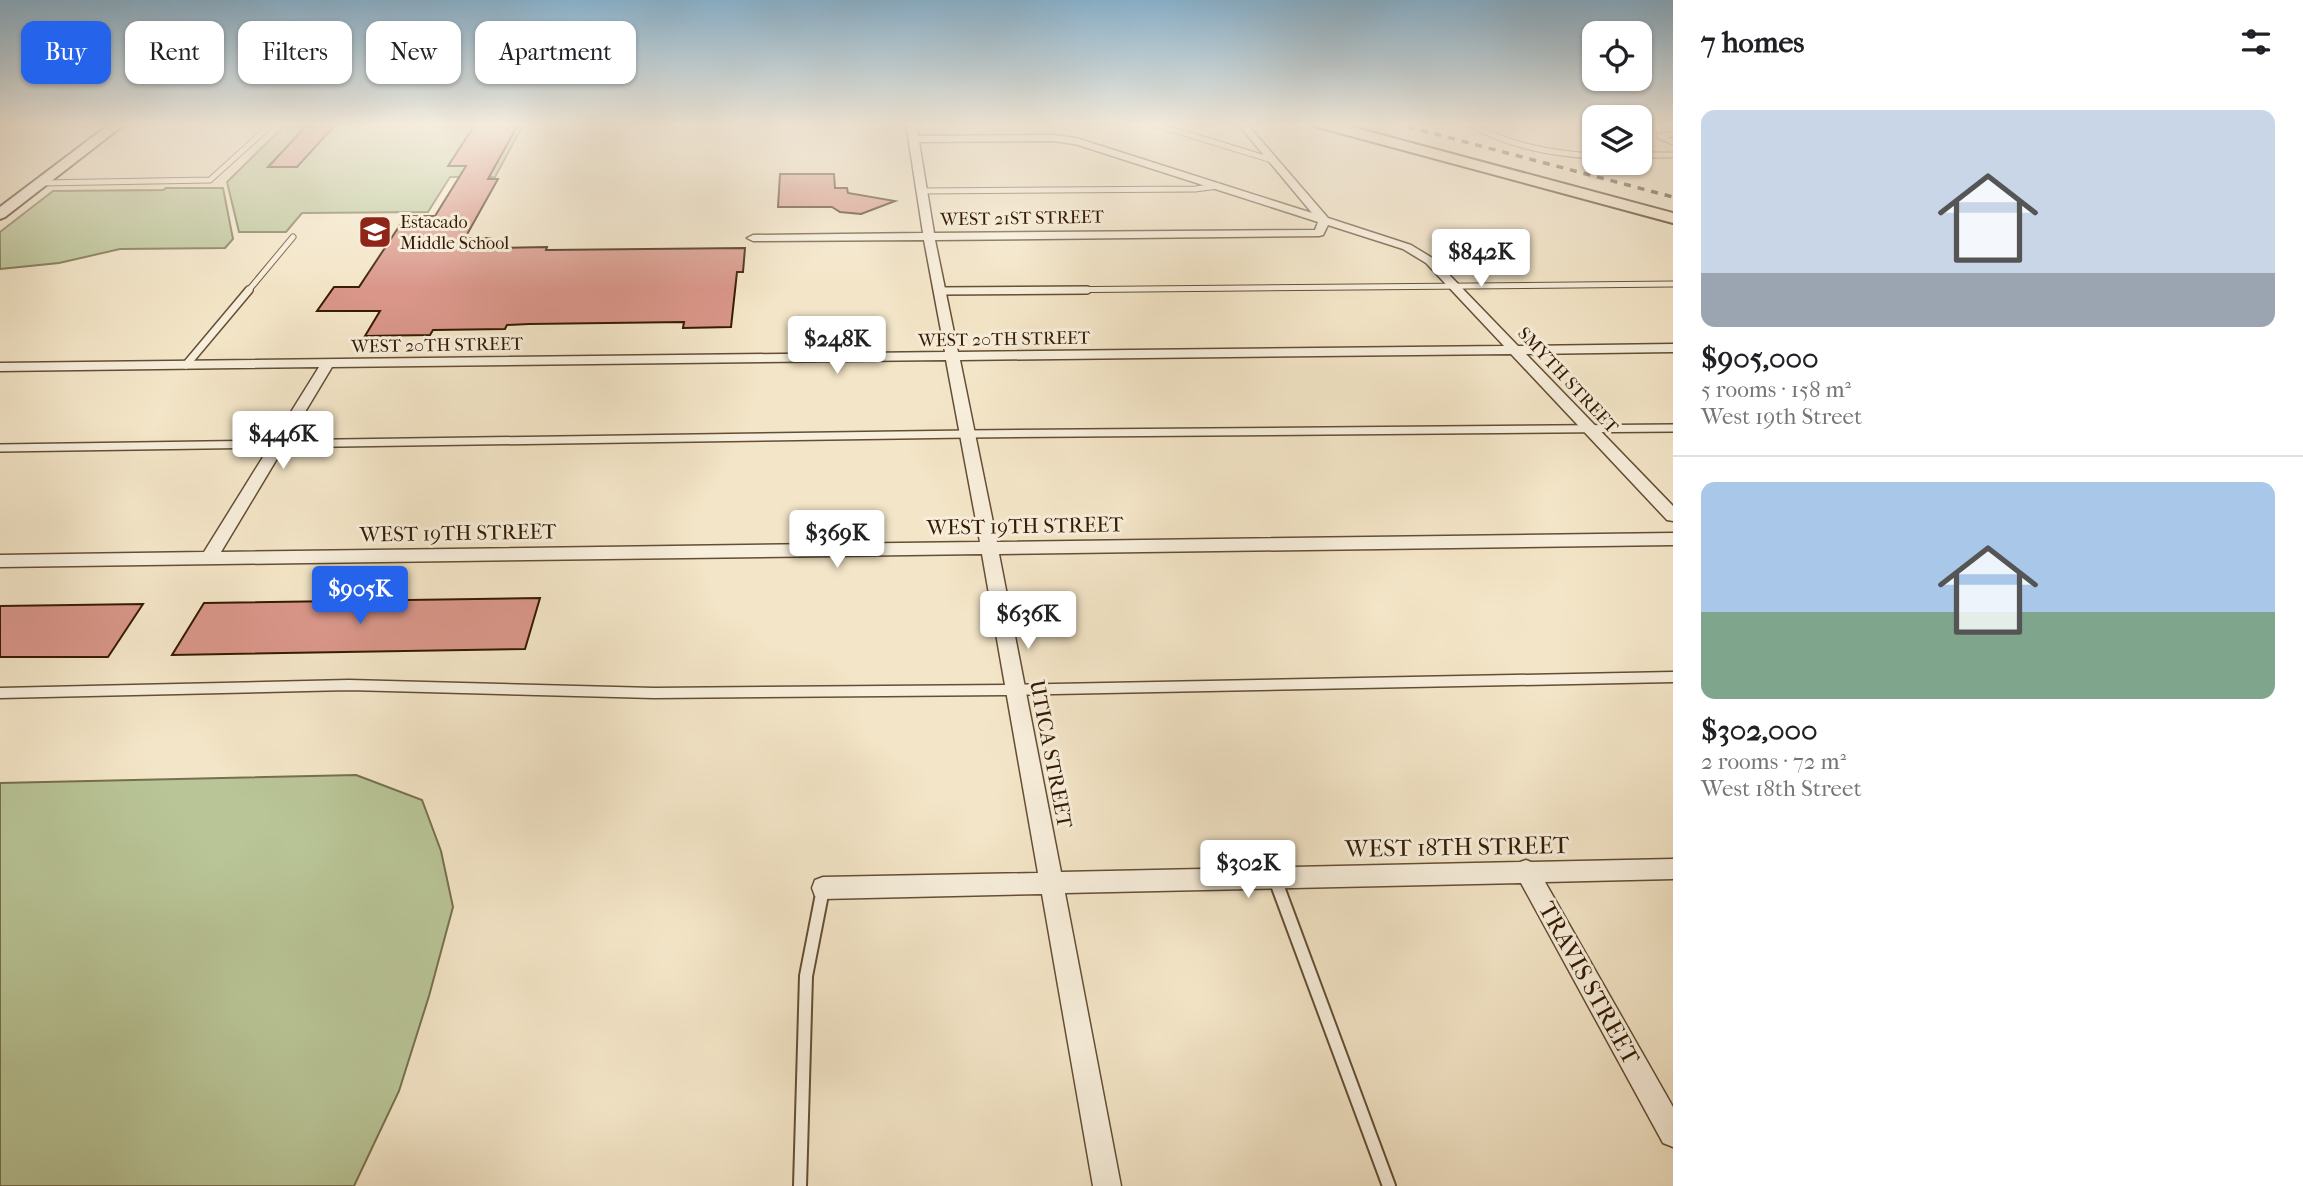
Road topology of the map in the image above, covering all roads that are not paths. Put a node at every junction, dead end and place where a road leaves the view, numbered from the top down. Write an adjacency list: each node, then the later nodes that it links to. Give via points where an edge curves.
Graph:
1 (47, 178): 7 (street)
2 (213, 178): 7 (lane)
3 (920, 178): 9 (street, UTICA STREET)
4 (1194, 178): 8 (street, SMYTH STREET)
5 (1288, 178): 12 (street)
6 (1525, 178): 11 (main road)
7 (41, 183): 10 (street)
8 (1218, 186): 9 (lane); 12 (street, SMYTH STREET)
9 (922, 191): 14 (street, UTICA STREET)
10 (4, 209)
11 (1673, 218)
12 (1324, 220): 14 (street, WEST 21ST STREET, via 1319,233); 17 (street, SMYTH STREET, via 1420,253)
13 (293, 237): 23 (lane)
14 (929, 237): 15 (street, WEST 21ST STREET); 18 (street, UTICA STREET)
15 (753, 238)
16 (1673, 284): 17 (lane)
17 (1455, 286): 18 (lane); 19 (street, SMYTH STREET)
18 (940, 291): 21 (street, UTICA STREET)
19 (1514, 348): 20 (street, WEST 20TH STREET); 21 (street, WEST 20TH STREET); 26 (street, SMYTH STREET)
20 (1673, 348)
21 (954, 357): 22 (street, WEST 20TH STREET); 27 (street, UTICA STREET)
22 (328, 363): 23 (street, WEST 20TH STREET); 28 (street)
23 (186, 365): 24 (street, WEST 20TH STREET)
24 (0, 367)
25 (1673, 428): 26 (lane)
26 (1590, 429): 27 (lane); 30 (street, SMYTH STREET)
27 (968, 434): 28 (lane); 32 (street, UTICA STREET)
28 (278, 444): 29 (lane); 33 (street)
29 (0, 448)
30 (1673, 516)
31 (1673, 539): 32 (street, WEST 19TH STREET)
32 (990, 549): 33 (street, WEST 19TH STREET); 36 (street, UTICA STREET)
33 (208, 559): 34 (street, WEST 19TH STREET)
34 (0, 561)
35 (1673, 677): 36 (lane)
36 (1015, 688): 37 (lane, via 654,693 349,685); 41 (street, UTICA STREET)
37 (0, 693)
38 (1673, 869): 39 (street, WEST 18TH STREET)
39 (1526, 870): 40 (street, WEST 18TH STREET); 43 (street, TRAVIS STREET)
40 (1275, 878): 41 (street, WEST 18TH STREET); 47 (lane)
41 (1052, 884): 42 (street, WEST 18TH STREET); 46 (street, UTICA STREET)
42 (823, 888): 45 (lane, via 806,975)
43 (1665, 1103): 44 (street, TRAVIS STREET)
44 (1673, 1133)
45 (800, 1186)
46 (1107, 1186)
47 (1389, 1186)

